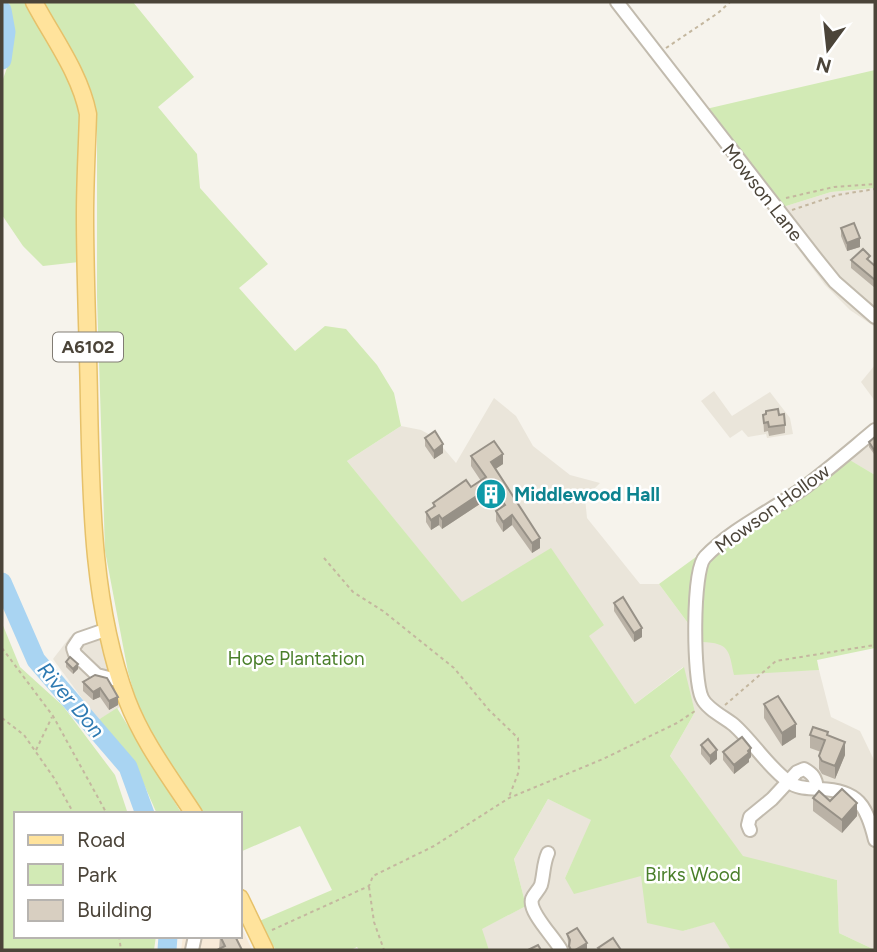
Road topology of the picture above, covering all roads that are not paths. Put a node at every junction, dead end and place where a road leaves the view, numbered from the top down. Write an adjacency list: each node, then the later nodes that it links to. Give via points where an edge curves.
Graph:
1 (34, 2): 5 (main road, A6102, via 76,79 88,114 85,216 90,444 94,522)
2 (617, 2): 3 (street, Mowson Lane, via 835,282)
3 (875, 317)
4 (875, 430): 7 (street, Mowson Hollow, via 804,488 756,517 704,558 697,576 699,690 706,704 744,735)
5 (108, 629): 6 (main road, A6102); 6 (street, via 79,639 73,648 97,675)
6 (121, 681): 9 (main road, A6102, via 149,747)
7 (788, 782): 8 (street); 8 (street, via 804,769 817,780); 10 (street, via 750,817)
8 (817, 789): 11 (street, via 842,792 858,800 869,816)
9 (193, 812)
10 (750, 830)
11 (875, 840)
12 (548, 853): 15 (street, via 532,903)
13 (242, 902): 14 (main road)
14 (261, 943)
15 (561, 950)

